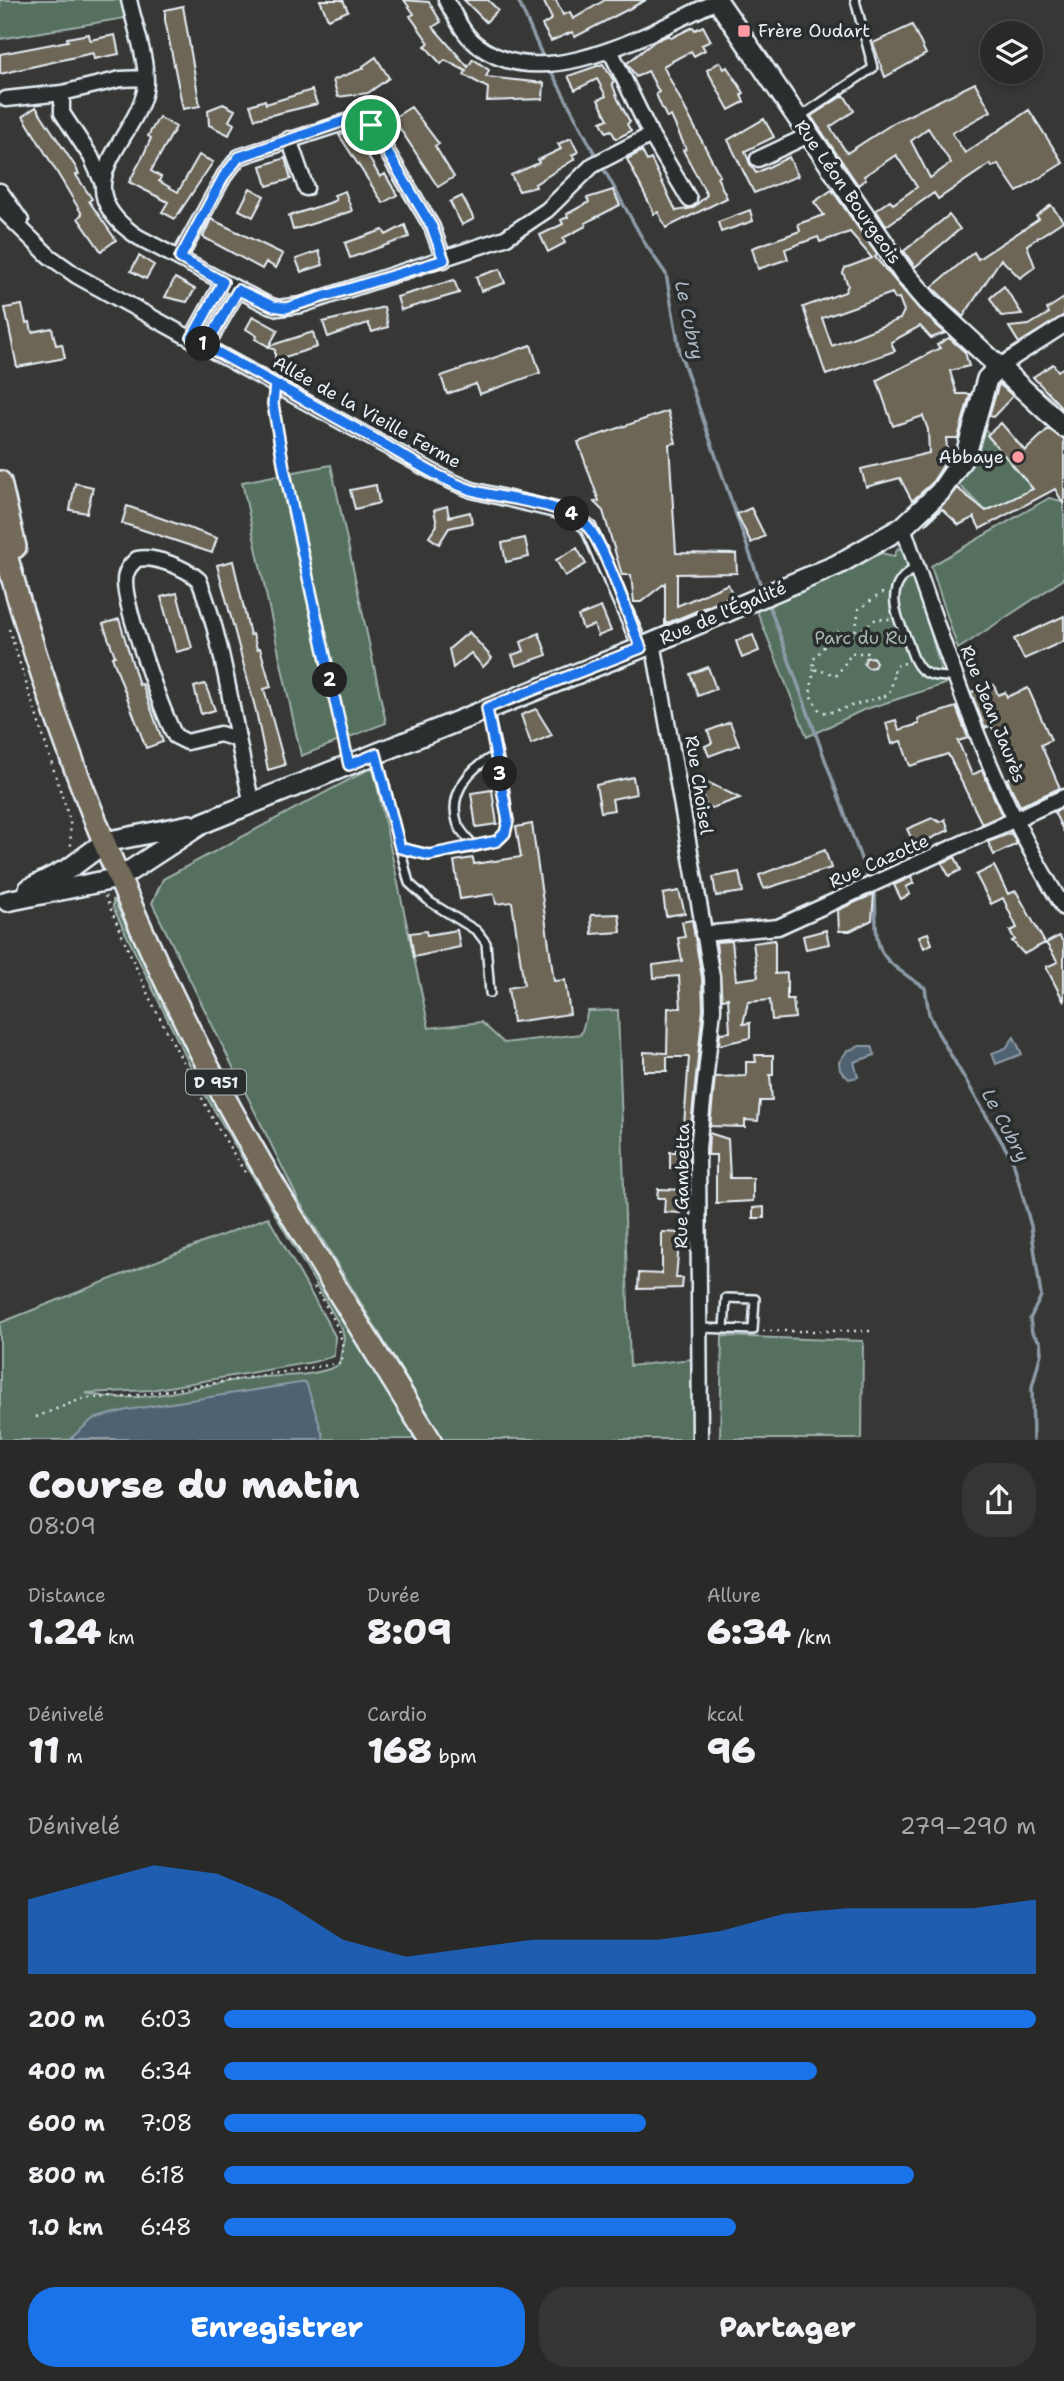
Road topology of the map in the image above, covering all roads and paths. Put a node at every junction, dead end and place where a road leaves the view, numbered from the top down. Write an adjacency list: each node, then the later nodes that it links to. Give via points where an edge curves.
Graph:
1 (129, 0): 6 (street)
2 (446, 0): 5 (street, via 476,44 526,66)
3 (855, 0): 9 (lane, via 873,68)
4 (717, 1): 5 (street); 9 (street, Rue Léon Bourgeois)
5 (610, 50): 10 (street)
6 (145, 78): 7 (street); 14 (street, via 141,99 109,158)
7 (62, 93): 8 (street); 14 (street, via 62,113 92,157)
8 (6, 99)
9 (797, 119): 11 (street, Rue Léon Bourgeois)
10 (651, 135): 17 (street); 21 (street, via 593,164 547,210 498,241)
11 (809, 135): 13 (street); 27 (street, Rue Léon Bourgeois, via 903,272)
12 (289, 138): 15 (street); 20 (street, via 236,160); 21 (street, via 355,118 367,121 432,227)
13 (758, 159)
14 (104, 185): 20 (street, via 109,206 124,228)
15 (306, 188)
16 (0, 191): 19 (street, Allée de la Vieille Ferme)
17 (689, 199)
18 (0, 208): 19 (street, Allée de la Vieille Ferme)
19 (29, 234): 25 (street, Allée de la Vieille Ferme, via 77,276)
20 (180, 258): 22 (street)
21 (444, 260): 23 (street, via 286,308)
22 (223, 282): 23 (street); 25 (street)
23 (238, 290): 26 (street)
24 (1064, 325): 27 (street)
25 (192, 338): 26 (street, Allée de la Vieille Ferme)
26 (206, 346): 28 (street, Allée de la Vieille Ferme)
27 (1000, 366): 29 (street, Rue Léon Bourgeois); 31 (street, Rue de l'Égalité, via 987,379 973,436 960,466)
28 (275, 384): 38 (street, Allée de la Vieille Ferme, via 446,479 572,514 588,527); 48 (path, via 273,404 284,468)
29 (1064, 427)
30 (0, 482): 43 (main road, D 951)
31 (903, 527): 33 (street, Rue Jean Jaurès); 38 (street, Rue de l'Égalité, via 836,565)
32 (0, 533): 43 (main road, D 951)
33 (917, 568): 34 (lane, via 900,579); 42 (street, Rue Jean Jaurès)
34 (895, 590): 35 (lane); 37 (path, via 881,591 859,610)
35 (897, 618): 37 (path, via 876,619); 40 (lane)
36 (7, 623): 56 (path, via 70,821 71,852)
37 (855, 633): 41 (path, via 836,632 813,660)
38 (647, 645): 44 (street, Rue de l'Égalité); 60 (street, Rue Choisel)
39 (868, 653): 41 (path, via 852,653 836,676)
40 (915, 659): 41 (path, via 895,666 891,690 885,696 828,713 820,711 810,695); 42 (lane, via 923,671)
41 (814, 669)
42 (956, 677): 51 (street, Rue Jean Jaurès)
43 (51, 699): 53 (main road, D 951)
44 (487, 708): 46 (street, Rue de l'Égalité); 47 (lane)
45 (236, 740): 45 (street, via 233,701 199,580 155,560 137,559 126,571 126,591 175,736 187,742 220,733); 50 (street)
46 (376, 754): 48 (street, Rue de l'Égalité); 55 (lane)
47 (497, 755): 54 (lane, via 508,821 497,841); 54 (lane, via 464,778 456,796 458,825)
48 (349, 765): 50 (street, Rue de l'Égalité)
49 (1064, 797): 51 (street, Rue Cazotte)
50 (252, 803): 52 (street, Rue de l'Égalité)
51 (1017, 820): 59 (street, Rue Jean Jaurès); 60 (street, Rue Cazotte, via 778,927)
52 (203, 823): 53 (street, Rue de l'Égalité); 57 (street, Rue de l'Égalité)
53 (105, 842): 56 (street); 57 (main road, D 951)
54 (474, 847): 55 (lane, via 429,855)
55 (400, 848): 61 (lane, via 409,883 477,931 486,943)
56 (64, 872): 58 (street)
57 (110, 881): 58 (street); 62 (path, via 149,997); 69 (main road, D 951, via 139,927 273,1183)
58 (3, 902)
59 (1064, 908)
60 (703, 934): 64 (street, Rue Gambetta, via 713,1009 698,1148)
61 (490, 993)
62 (250, 1180)
63 (309, 1279): 68 (path, via 341,1338 341,1363 126,1397 84,1398)
64 (701, 1328): 65 (lane); 70 (street, Rue Gambetta)
65 (724, 1329): 66 (lane); 66 (lane, via 726,1298 736,1298 755,1299)
66 (753, 1330): 67 (path)
67 (872, 1331)
68 (36, 1417)
69 (429, 1440)
70 (700, 1440)

